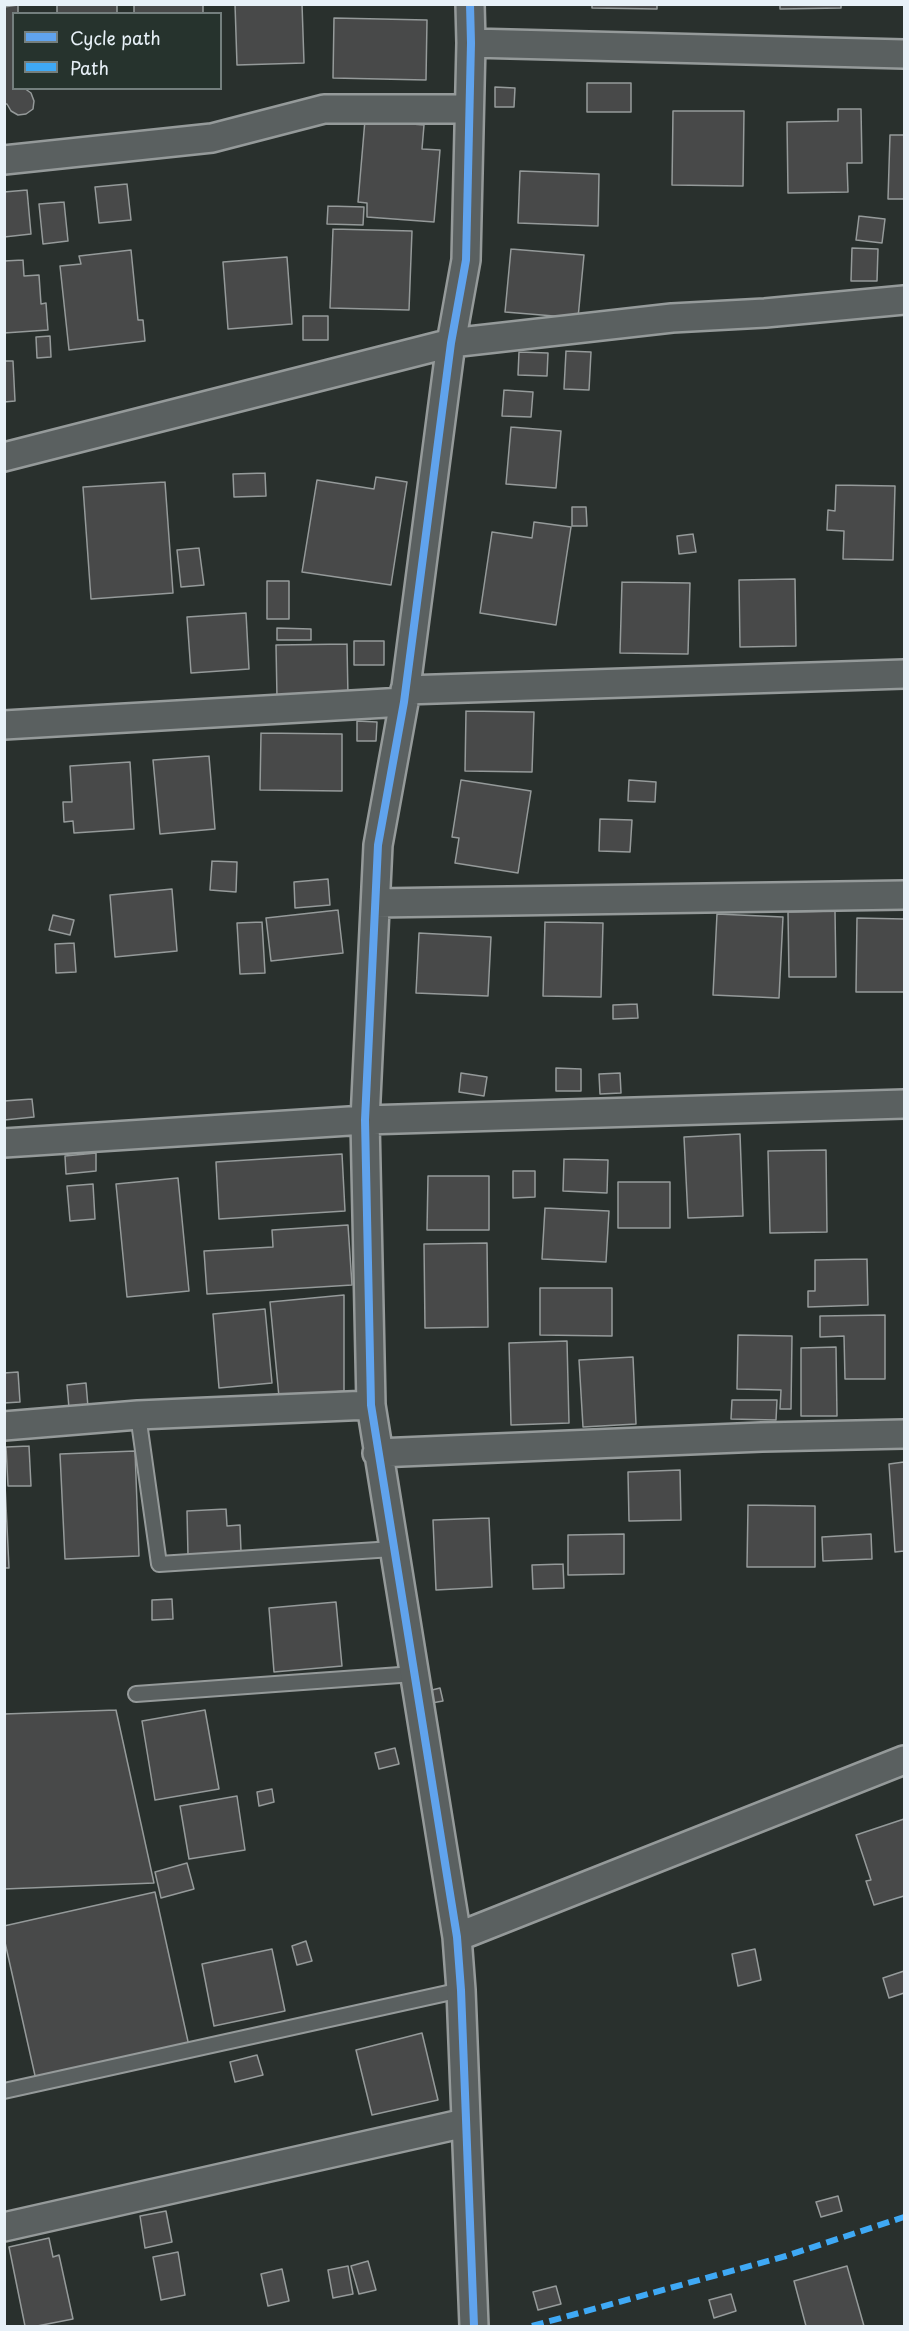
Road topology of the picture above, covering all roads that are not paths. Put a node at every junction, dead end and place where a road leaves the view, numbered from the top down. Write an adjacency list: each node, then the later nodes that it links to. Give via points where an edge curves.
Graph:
1 (470, 4): 2 (street)
2 (471, 43): 3 (street); 4 (street)
3 (904, 54)
4 (469, 109): 5 (street, via 324,109 212,138); 7 (street, via 466,260)
5 (4, 160)
6 (904, 300): 7 (street, via 672,318)
7 (451, 343): 8 (street); 10 (street)
8 (4, 457)
9 (904, 674): 10 (street)
10 (405, 696): 11 (street); 13 (street, via 378,845)
11 (4, 725)
12 (904, 895): 13 (street)
13 (376, 903): 15 (street)
14 (904, 1104): 15 (street)
15 (365, 1120): 16 (street); 17 (street)
16 (4, 1143)
17 (371, 1405): 18 (street); 21 (street)
18 (138, 1415): 19 (street); 22 (lane, via 159,1564)
19 (4, 1426)
20 (904, 1434): 21 (street)
21 (377, 1453): 22 (street)
22 (393, 1549): 23 (street)
23 (414, 1674): 24 (lane); 26 (street)
24 (136, 1694)
25 (904, 1760): 26 (street)
26 (456, 1937): 27 (street)
27 (461, 1990): 28 (lane); 29 (street)
28 (4, 2091)
29 (465, 2123): 30 (street); 31 (street)
30 (4, 2227)
31 (474, 2326)

